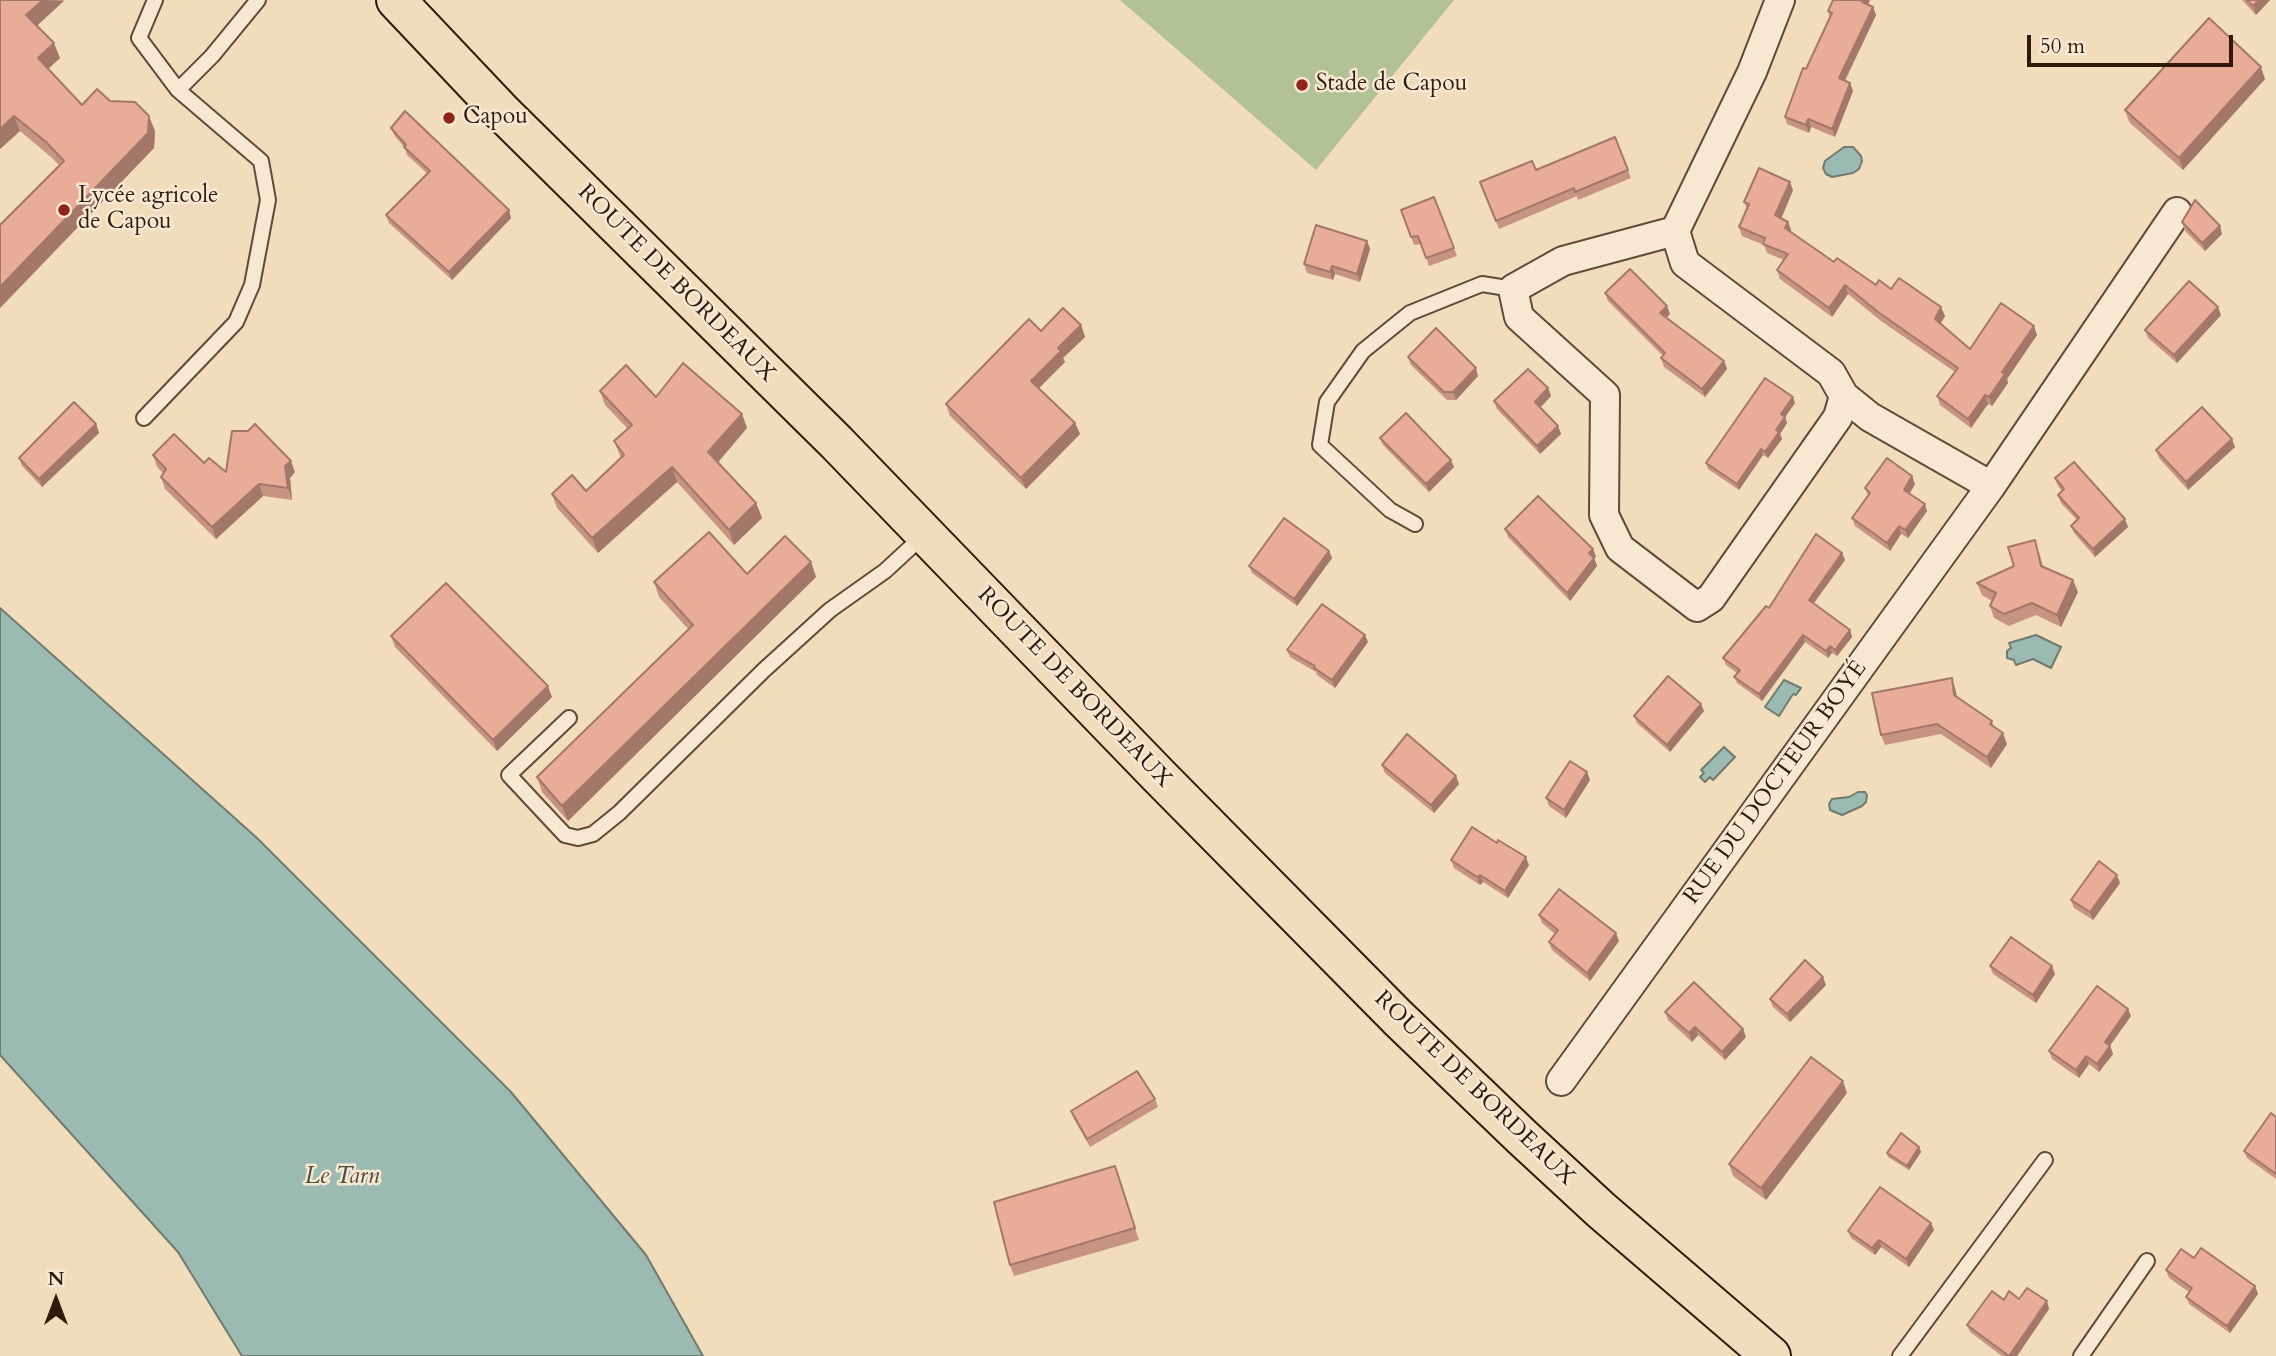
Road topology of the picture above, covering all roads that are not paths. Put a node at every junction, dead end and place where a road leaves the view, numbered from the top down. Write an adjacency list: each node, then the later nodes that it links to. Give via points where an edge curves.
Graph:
1 (155, 0): 5 (lane, via 139,38)
2 (258, 0): 5 (lane)
3 (396, 0): 13 (main road, ROUTE DE BORDEAUX, via 502,112)
4 (1780, 0): 7 (street, via 1752,72)
5 (178, 90): 10 (lane, via 261,161 268,200 252,285 236,322)
6 (2177, 212): 11 (street, RUE DU DOCTEUR BOYÉ)
7 (1675, 231): 8 (street, via 1563,261); 9 (street, via 1685,263 1831,373)
8 (1513, 289): 9 (street, via 1519,317 1605,396 1604,515 1620,548 1697,607 1711,598 1838,417); 12 (lane, via 1482,284 1410,313 1363,351 1327,402 1320,444 1390,510)
9 (1844, 396): 11 (street, via 1870,417)
10 (144, 418)
11 (1991, 486): 15 (street, RUE DU DOCTEUR BOYÉ)
12 (1415, 524)
13 (925, 534): 14 (lane, via 764,670 619,813 593,834 578,838 565,835 509,775); 18 (main road, ROUTE DE BORDEAUX, via 1277,897 1460,1078 1601,1210)
14 (569, 718)
15 (1561, 1081)
16 (2045, 1160): 19 (lane)
17 (2147, 1261): 20 (lane)
18 (1771, 1356)
19 (1900, 1356)
20 (2081, 1356)

